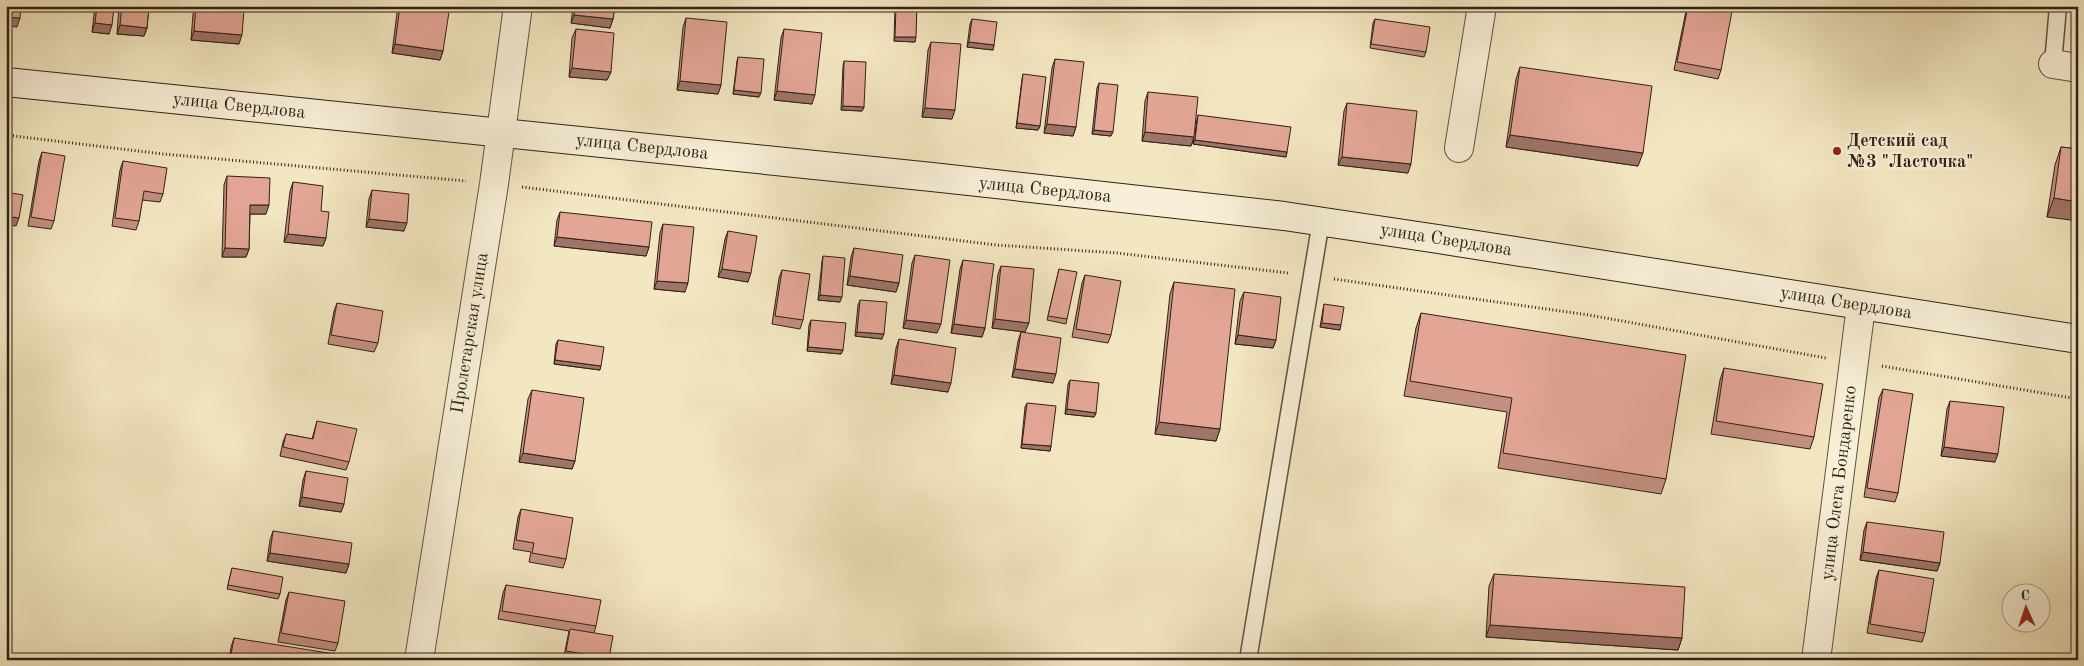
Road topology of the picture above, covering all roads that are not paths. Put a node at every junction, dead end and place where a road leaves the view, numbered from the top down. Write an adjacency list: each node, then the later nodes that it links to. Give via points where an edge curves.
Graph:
1 (518, 6): 6 (street, Пролетарская улица)
2 (1482, 6): 7 (street)
3 (2058, 6): 4 (lane)
4 (2065, 66)
5 (6, 82): 6 (street, улица Свердлова)
6 (501, 133): 8 (street, улица Свердлова); 11 (street, Пролетарская улица)
7 (1459, 148)
8 (1321, 221): 9 (street, улица Свердлова); 12 (lane)
9 (1861, 306): 10 (street, улица Свердлова); 13 (street, улица Олега Бондаренко)
10 (2078, 339)
11 (419, 660)
12 (1248, 660)
13 (1816, 660)

